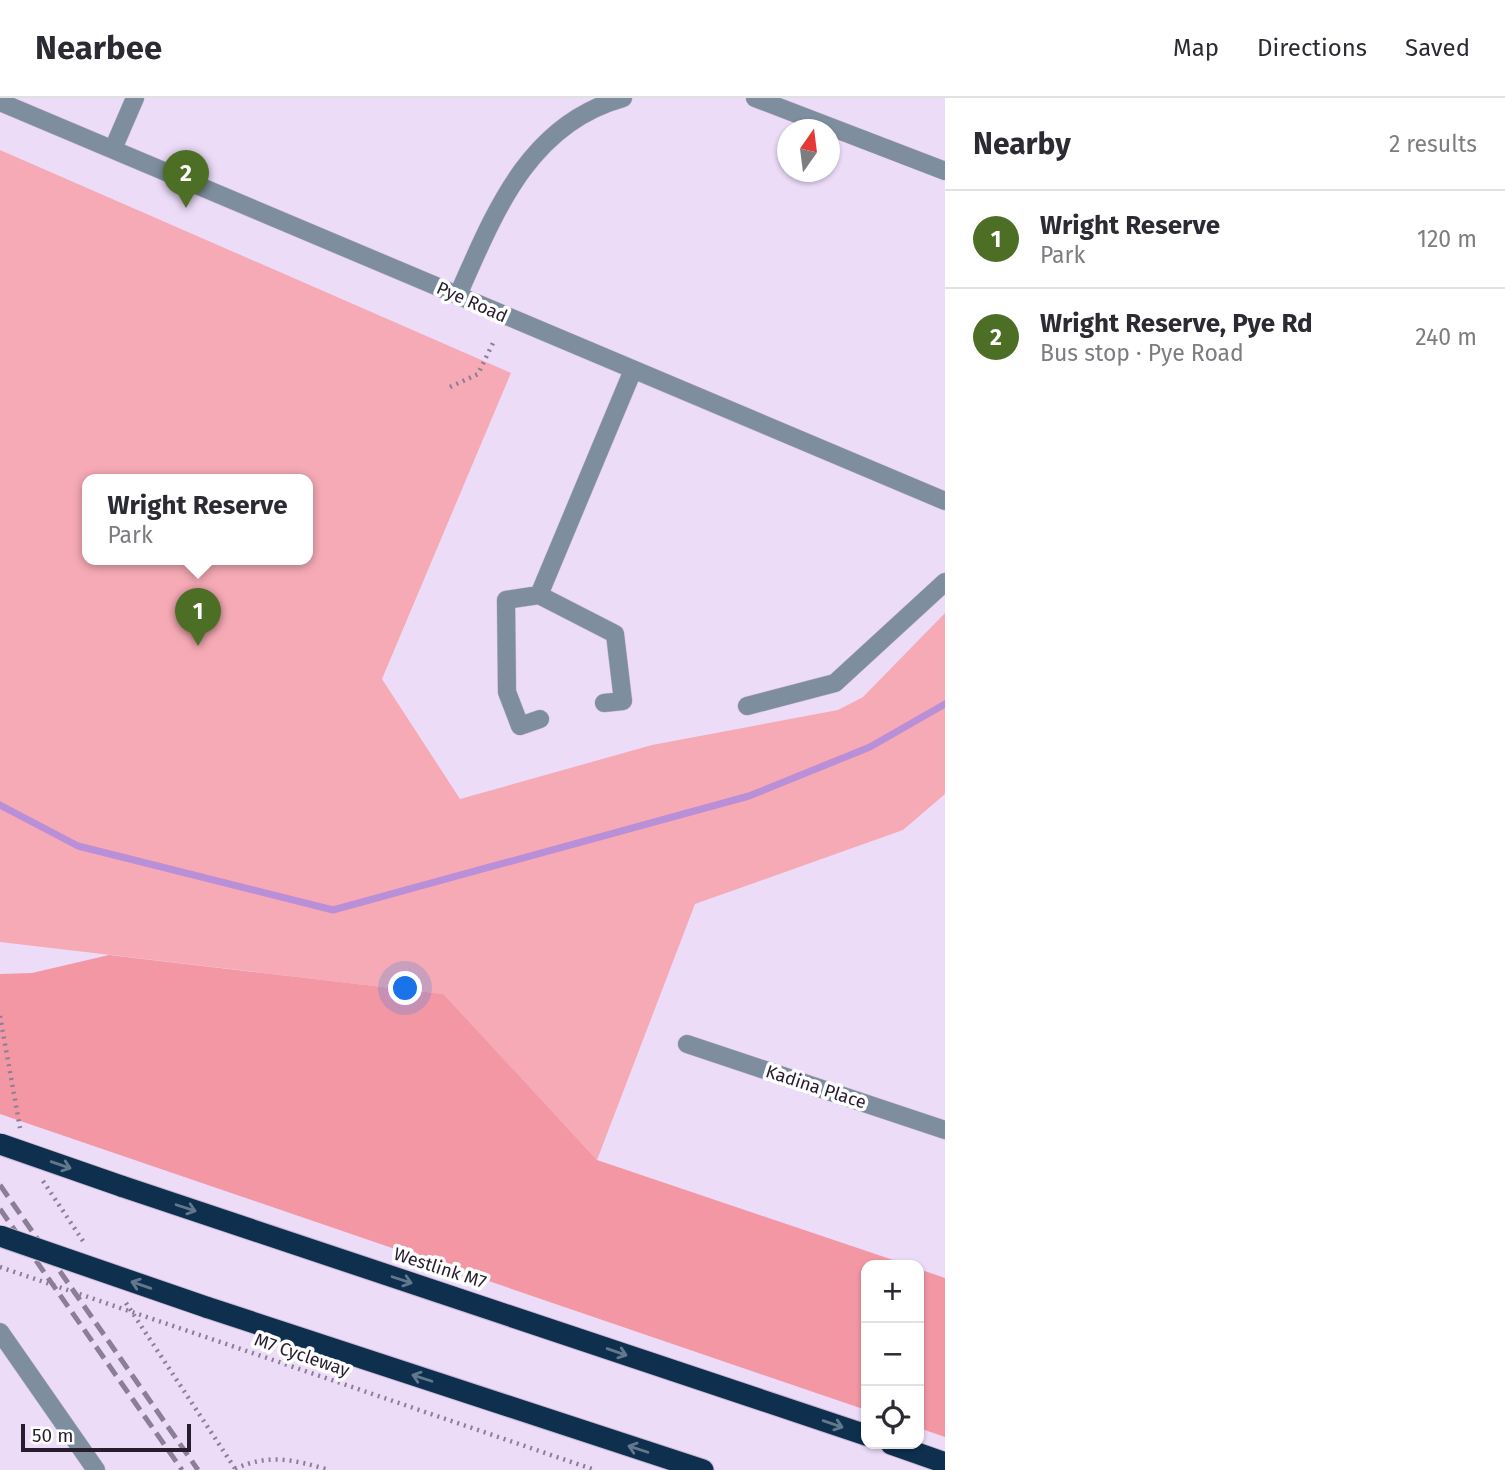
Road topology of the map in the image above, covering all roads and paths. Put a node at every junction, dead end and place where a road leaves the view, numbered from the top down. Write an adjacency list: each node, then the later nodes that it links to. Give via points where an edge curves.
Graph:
1 (135, 98): 5 (street)
2 (623, 98): 7 (street, via 582,115 531,156 496,207)
3 (755, 98): 6 (street)
4 (0, 102): 5 (street, Pye Road)
5 (113, 149): 7 (street, Pye Road)
6 (945, 171)
7 (458, 295): 9 (street, Pye Road)
8 (494, 343): 10 (path, via 478,374)
9 (634, 370): 11 (street, Pye Road); 13 (street)
10 (450, 387)
11 (945, 501)
12 (945, 582): 15 (street, via 835,683)
13 (539, 595): 14 (street, via 615,634 624,701); 16 (street, via 506,600 506,626 507,692 520,726)
14 (604, 703)
15 (747, 706)
16 (540, 719)
17 (687, 1044): 18 (street, Kadina Place)
18 (945, 1130)
19 (0, 1144): 23 (highway, Westlink M7, one-way to 23, bridge)
20 (0, 1236): 30 (highway, one-way to 20, bridge)
21 (0, 1267): 29 (path, M7 Cycleway, bridge)
22 (0, 1332): 27 (street)
23 (861, 1433)
24 (906, 1449): 25 (highway)
25 (945, 1462)
26 (236, 1469): 28 (path, via 269,1458 289,1458)
27 (96, 1470)
28 (329, 1470)
29 (595, 1470)
30 (703, 1470)

